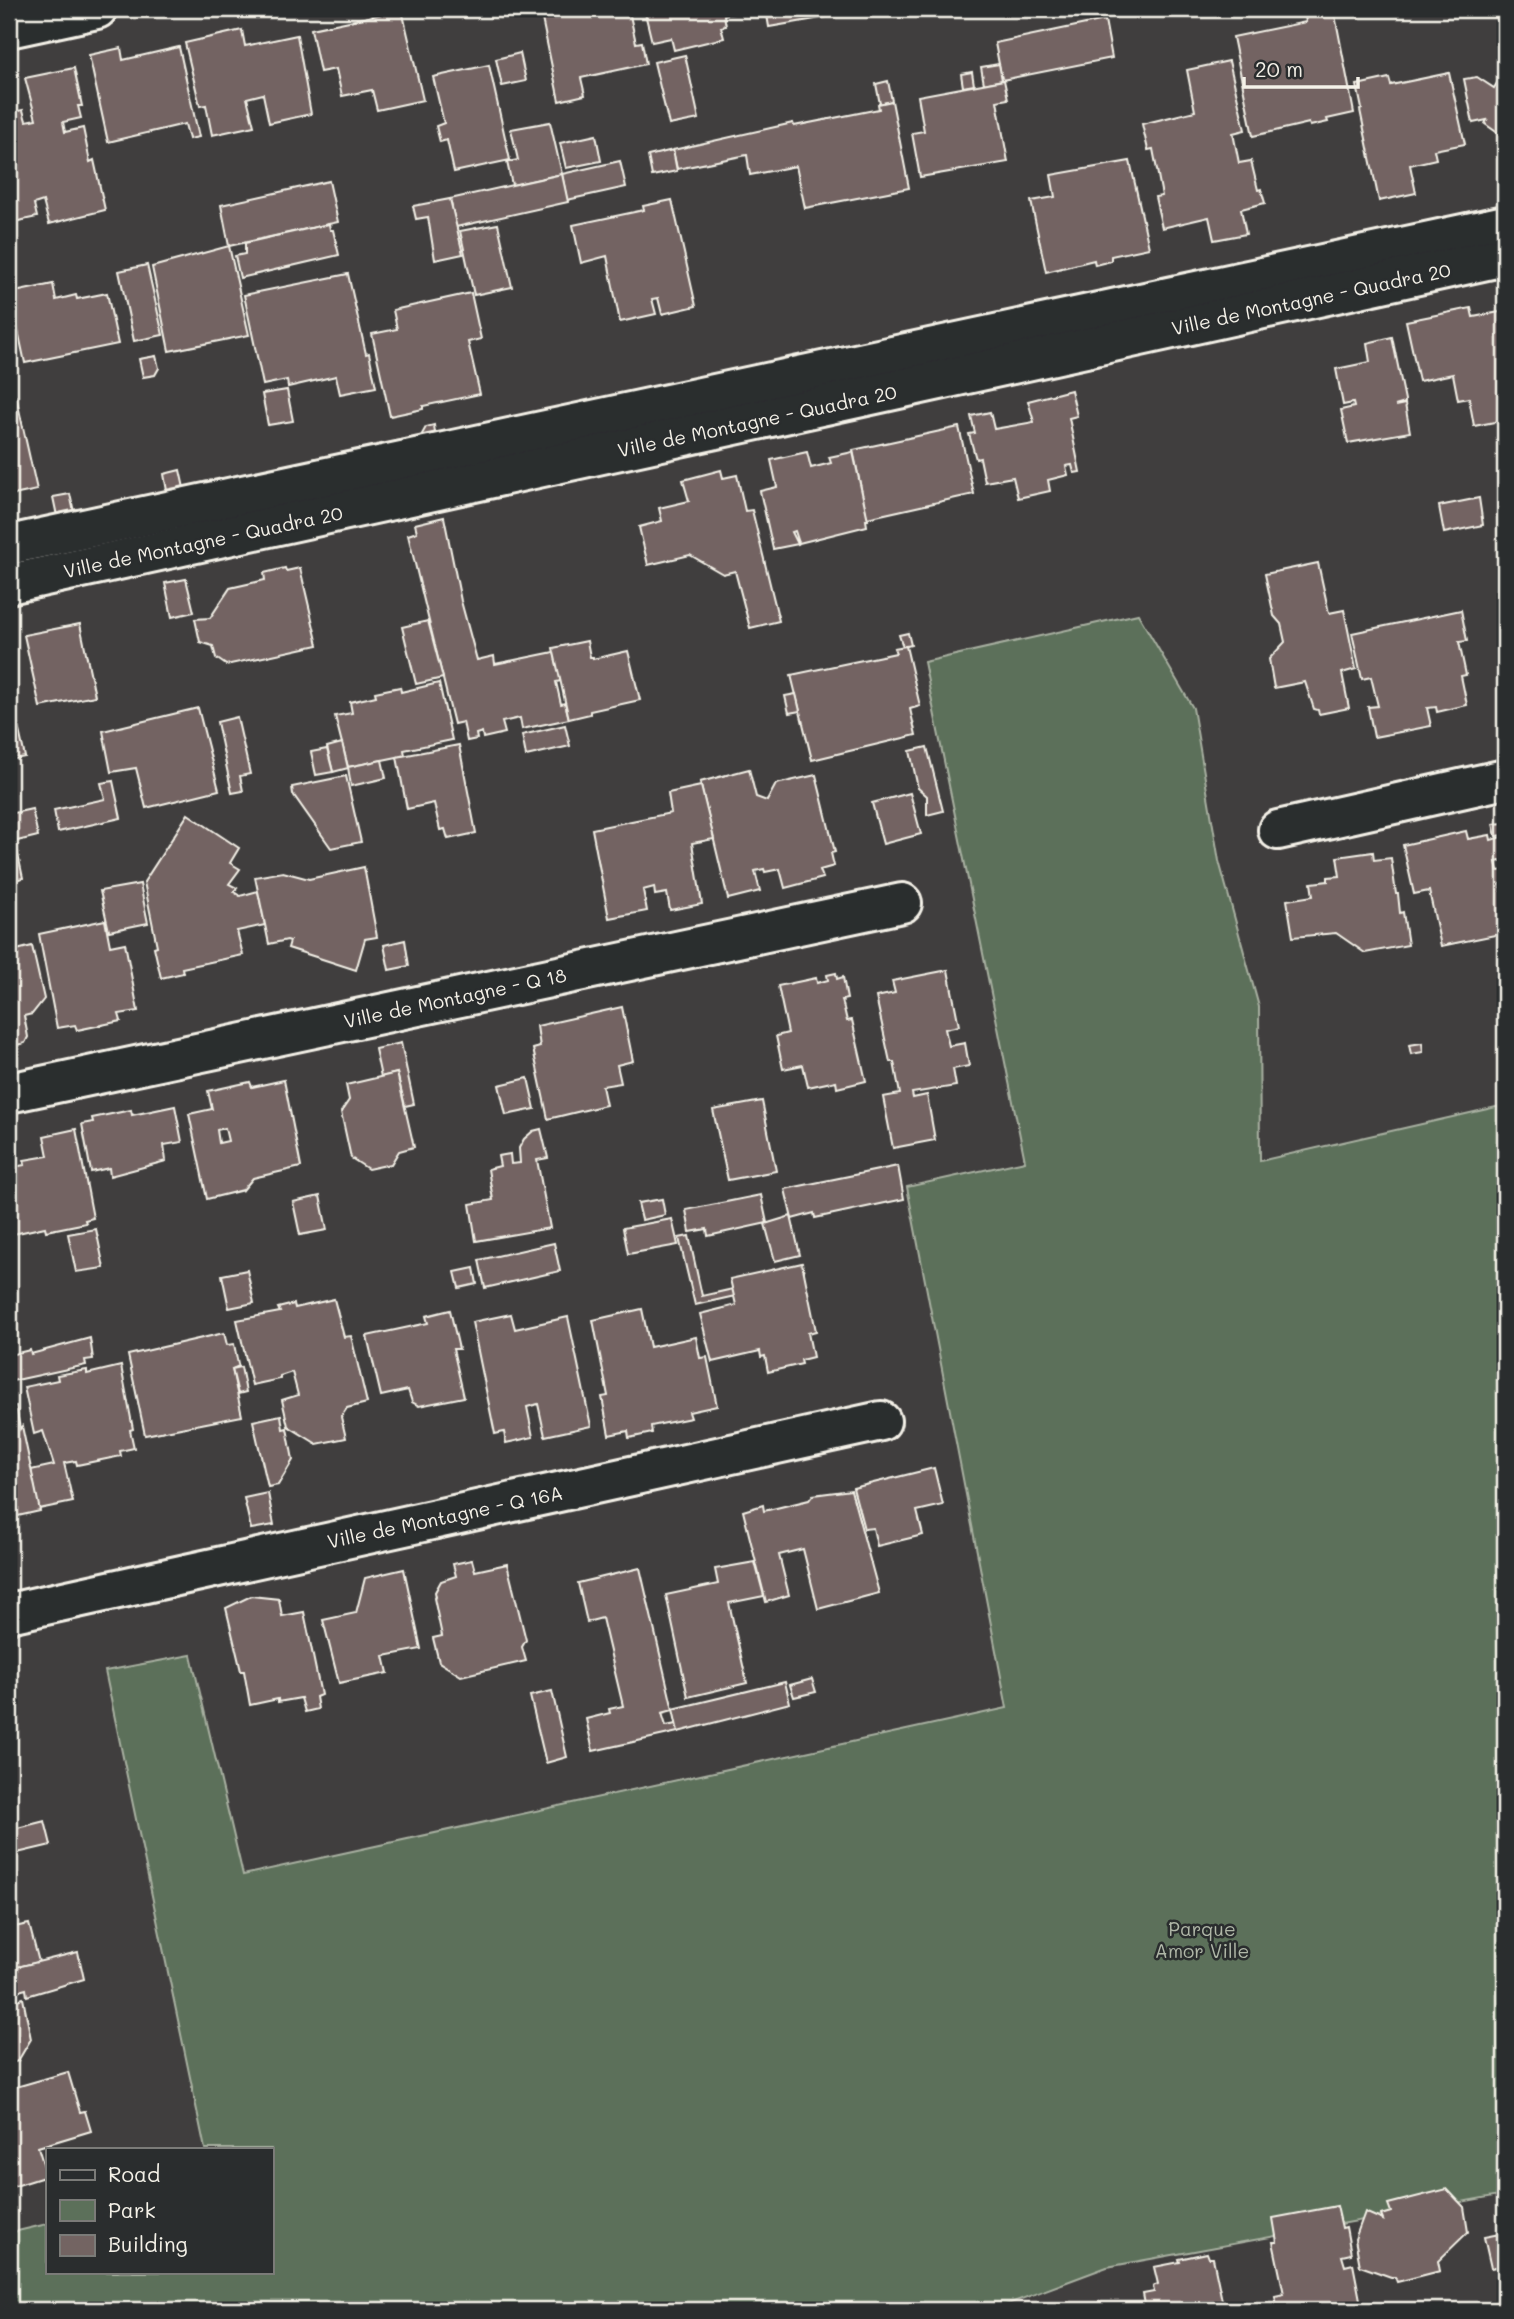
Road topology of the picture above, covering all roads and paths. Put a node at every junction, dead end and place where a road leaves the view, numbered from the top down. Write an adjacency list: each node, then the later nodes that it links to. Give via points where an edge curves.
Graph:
1 (97, 9): 2 (street)
2 (9, 28)
3 (1505, 225): 5 (street, Ville de Montagne - Quadra 20)
4 (1505, 256): 6 (street, Ville de Montagne - Quadra 20)
5 (9, 545)
6 (9, 584)
7 (1505, 779): 8 (street)
8 (1278, 830)
9 (902, 903): 10 (street, Ville de Montagne - Q 18)
10 (9, 1093)
11 (881, 1421): 12 (street, Ville de Montagne - Q 16A)
12 (9, 1613)

